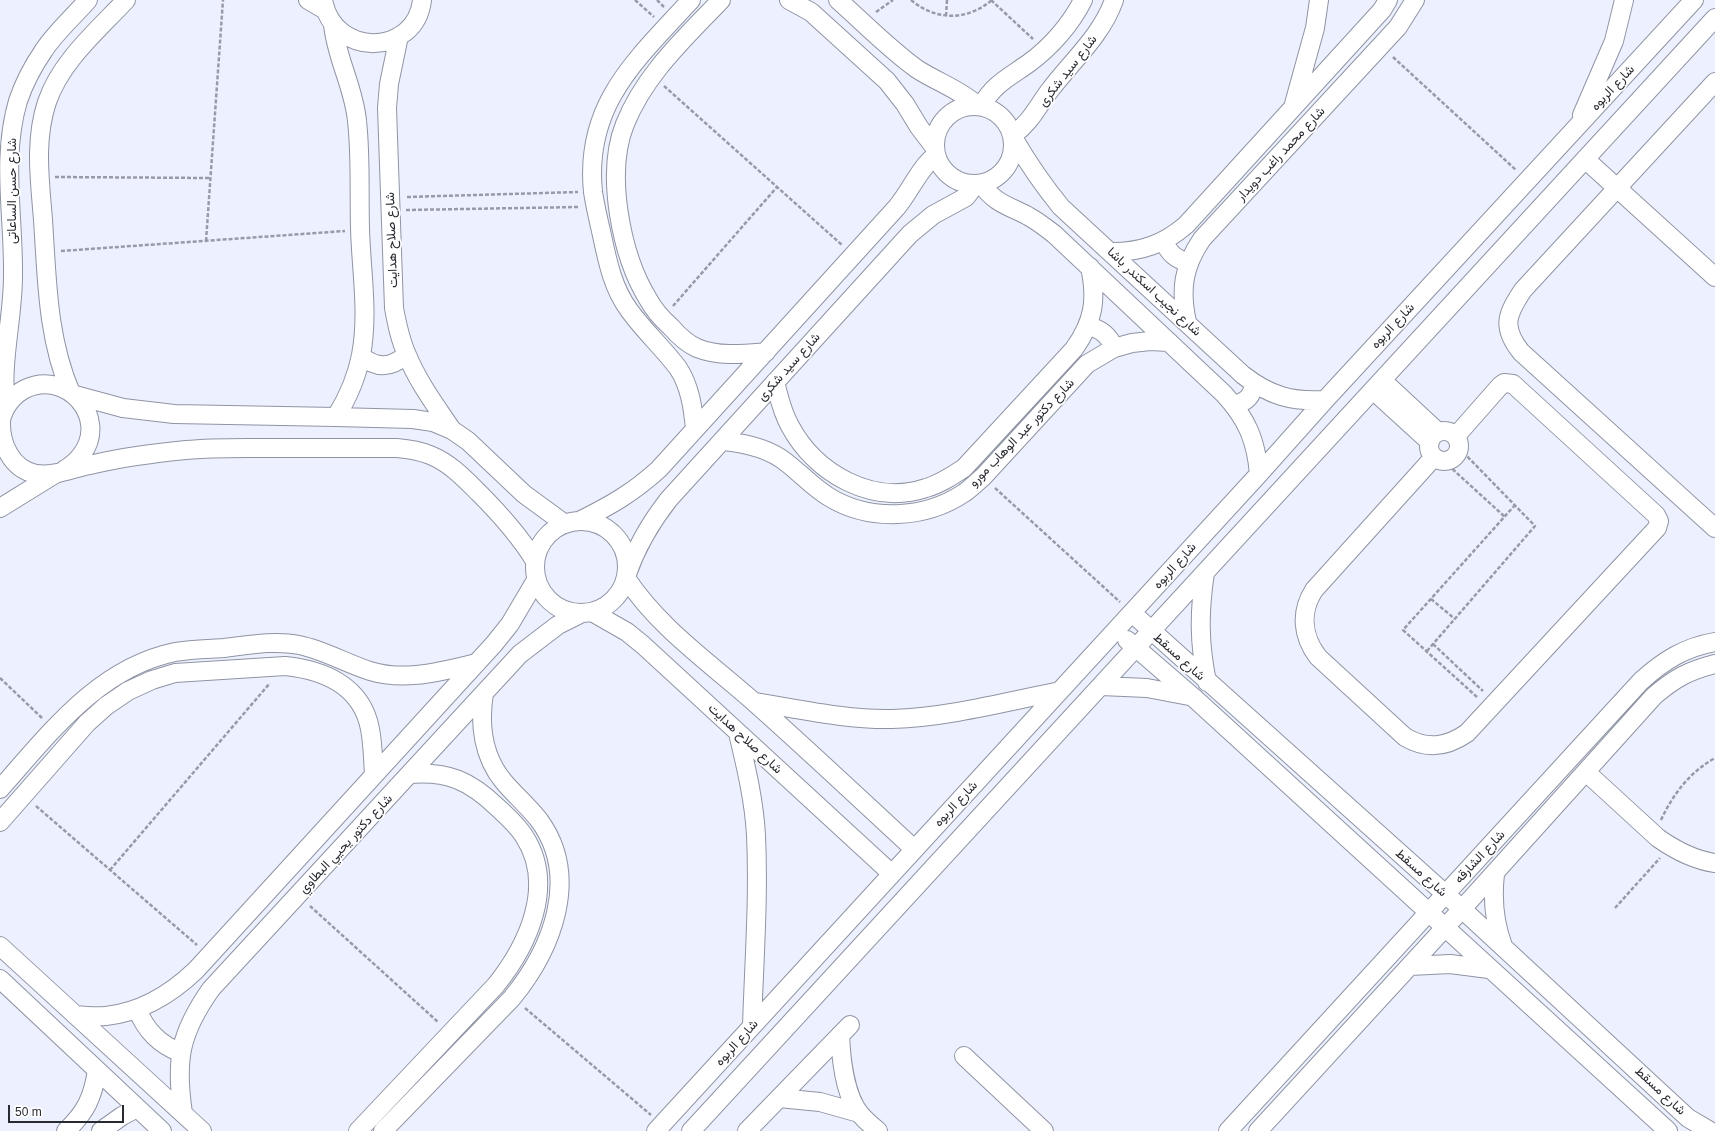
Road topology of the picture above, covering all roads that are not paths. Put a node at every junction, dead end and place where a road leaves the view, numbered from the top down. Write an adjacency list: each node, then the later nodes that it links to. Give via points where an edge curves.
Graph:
1 (88, 0): 50 (street, شارع حسن الساعاتى, via 45,48 18,101 12,130 10,159 13,276 3,380)
2 (126, 0): 47 (street, شارع حسن الساعاتى, via 76,52 59,76 47,102 40,130 39,159 48,300 62,372)
3 (308, 0): 16 (street)
4 (422, 0): 20 (street, via 410,27)
5 (691, 0): 43 (street, via 636,60 619,83 605,108 594,156 594,199 609,268 617,289 628,309)
6 (721, 0): 38 (street, via 652,75 636,99 624,125 617,153 615,182 618,210 638,280 648,300 662,318 678,335)
7 (789, 0): 26 (street, via 811,12 887,81)
8 (838, 0): 22 (street, via 918,69 957,90)
9 (1083, 0): 22 (street, via 1068,24 1044,50 997,85)
10 (1114, 0): 25 (street, شارع سيد شكرى, via 1111,11 1098,32 1049,91 1033,117)
11 (1319, 0): 23 (street, via 1315,28)
12 (1388, 0): 23 (street, شارع محمد راغب دويدار, via 1382,10)
13 (1415, 0): 32 (street, شارع محمد راغب دويدار, via 1398,27 1202,239)
14 (1624, 0): 24 (street, via 1614,41)
15 (1694, 0): 17 (street, شارع الربوه)
16 (327, 11): 20 (street, via 343,34 356,41 371,44); 42 (street, via 336,48 348,79 357,121 364,312)
17 (1679, 16): 19 (street); 24 (street, شارع الربوه)
18 (1715, 18): 19 (street, شارع الربوه)
19 (1701, 33): 27 (street, شارع الربوه)
20 (399, 36): 41 (street, شارع صلاح هدايت, via 387,108 394,308)
21 (1715, 82): 29 (street)
22 (979, 106): 25 (street, via 992,109 1001,116 1008,124); 26 (street, via 966,106 946,117 936,136)
23 (1293, 108): 30 (street, شارع محمد راغب دويدار, via 1186,225)
24 (1575, 130): 48 (street, شارع الربوه)
25 (1013, 137): 28 (street, via 1014,151 1010,162 993,180); 31 (street, شارع نجيب اسكندر باشا, via 1028,164 1052,197)
26 (935, 151): 28 (street, via 940,165 947,173 965,183); 40 (street, شارع سيد شكرى, via 897,207)
27 (1585, 159): 29 (street); 46 (street, شارع الربوه)
28 (979, 184): 33 (street, شارع نجيب اسكندر باشا, via 1000,203 1041,224); 44 (street, شارع سيد شكرى, via 966,197 933,215 910,234)
29 (1618, 188): 34 (street); 64 (street, via 1523,290 1512,306 1508,322 1511,339 1521,352)
30 (1164, 241): 31 (street, شارع محمد راغب دويدار, via 1130,252); 32 (street, via 1172,256)
31 (1112, 252): 35 (street, شارع نجيب اسكندر باشا)
32 (1189, 263): 35 (street, شارع محمد راغب دويدار, via 1183,296)
33 (1090, 267): 36 (street, شارع دكتور عبد الوهاب مورو, via 1094,287 1093,307); 37 (street, شارع نجيب اسكندر باشا)
34 (1715, 277)
35 (1187, 322): 45 (street, شارع نجيب اسكندر باشا)
36 (1088, 326): 39 (street, via 1105,333); 57 (street, شارع دكتور عبد الوهاب مورو, via 1074,349 964,468 925,489 903,493 860,488 840,479 822,466)
37 (1169, 342): 39 (street, شارع دكتور عبد الوهاب مورو, via 1150,340); 49 (street, شارع نجيب اسكندر باشا)
38 (697, 348): 40 (street, via 720,353); 43 (street, via 690,360)
39 (1114, 348): 59 (street, شارع دكتور عبد الوهاب مورو, via 1087,364 983,477 965,492 944,504 921,512 898,515 851,508 810,484)
40 (766, 352): 53 (street, شارع سيد شكرى)
41 (406, 355): 42 (street, via 389,365 369,362); 54 (street, شارع صلاح هدايت)
42 (361, 356): 51 (street, via 350,391)
43 (678, 369): 53 (street, via 693,408)
44 (775, 382): 55 (street, شارع سيد شكرى); 57 (street, شارع دكتور عبد الوهاب مورو, via 780,405)
45 (1254, 384): 48 (street, شارع نجيب اسكندر باشا, via 1288,398); 49 (street, via 1249,399)
46 (1378, 385): 58 (street); 66 (street, شارع الربوه)
47 (73, 394): 50 (street, via 49,384 36,385 24,389); 51 (street, via 123,408 174,414); 60 (street, via 86,411 90,429 88,442 83,454 75,463)
48 (1325, 400): 61 (street, شارع الربوه)
49 (1234, 405): 61 (street, شارع نجيب اسكندر باشا, via 1253,438)
50 (6, 406): 52 (street)
51 (336, 417): 54 (street, via 412,419 433,422)
52 (0, 424): 60 (street, via 3,446 15,464 35,474)
53 (695, 429): 63 (street, شارع سيد شكرى, via 641,485 621,499)
54 (452, 430): 63 (street, via 468,441 524,494)
55 (722, 441): 59 (street, شارع دكتور عبد الوهاب مورو, via 756,447); 67 (street, شارع سيد شكرى, via 656,516 634,554)
56 (1457, 442): 58 (street, via 1455,456); 58 (street, via 1448,431); 58 (street, via 1500,386 1504,383 1513,384 1656,515 1659,521 1657,528 1467,733 1449,743 1429,746 1413,742 1399,732 1318,657 1305,634 1304,620 1306,606 1314,590)
57 (802, 445): 59 (street, via 790,450)
58 (1436, 448)
59 (786, 462)
60 (60, 472): 62 (street); 65 (street, via 125,458 219,448 414,450 436,458 460,474 503,517)
61 (1259, 474): 70 (street, شارع الربوه)
62 (0, 508)
63 (572, 522): 65 (street, via 554,530 545,538 538,549); 67 (street, via 593,522 616,536 627,560)
64 (1715, 528)
65 (535, 561): 68 (street)
66 (1205, 573): 72 (street, شارع الربوه); 78 (street, via 1200,627)
67 (627, 576): 69 (street, via 622,590 614,600 604,608); 84 (street, via 640,598 656,616)
68 (536, 580): 69 (street, via 553,604 568,612); 75 (street, شارع دكتور يحيي البطاوي, via 510,624)
69 (586, 613): 82 (street, شارع دكتور يحيي البطاوي, via 538,639 520,654); 85 (street, شارع صلاح هدايت, via 627,632)
70 (1132, 613): 71 (street, شارع الربوه); 72 (street, شارع مسقط)
71 (1116, 630): 74 (street, شارع مسقط); 81 (street, شارع الربوه)
72 (1152, 631): 74 (street, شارع الربوه); 78 (street, شارع مسقط)
73 (1715, 642): 97 (street, شارع الشارقه, via 1680,652 1659,664)
74 (1136, 648): 80 (street, شارع الربوه); 83 (street, شارع مسقط)
75 (477, 663): 76 (street, via 410,676 390,675); 89 (street, شارع دكتور يحيي البطاوي)
76 (352, 664): 79 (street); 91 (street, via 316,649 277,643 176,652 148,660 98,687 76,706)
77 (1715, 664): 87 (street, شارع الشارقه, via 1695,669 1673,680 1654,696)
78 (1207, 682): 97 (street, شارع مسقط)
79 (343, 684): 89 (street, via 358,701 370,727); 92 (street, via 323,674 285,666 175,673 152,680 128,691 87,723)
80 (1101, 686): 83 (street, via 1147,688); 117 (street, شارع الربوه)
81 (1060, 691): 84 (street, via 961,711 891,719 856,718); 93 (street, شارع الربوه)
82 (484, 693): 86 (street, via 482,730); 88 (street, شارع دكتور يحيي البطاوي)
83 (1193, 697): 99 (street, شارع مسقط)
84 (754, 702): 93 (street)
85 (738, 733): 95 (street, شارع صلاح هدايت); 108 (street, via 749,780 756,834)
86 (493, 765): 90 (street); 124 (street, via 503,781 540,821 549,837 560,873 556,912 549,937 535,966 512,998)
87 (1586, 772): 94 (street, via 1664,842 1689,856); 96 (street, شارع الشارقه)
88 (410, 774): 90 (street, via 442,775); 109 (street, شارع دكتور يحيي البطاوي, via 211,989 187,1030)
89 (374, 775): 106 (street, شارع دكتور يحيي البطاوي, via 210,956 179,986)
90 (472, 786): 123 (street, via 513,821 533,854 538,892 531,924 515,959 496,985)
91 (0, 789)
92 (0, 822)
93 (914, 849): 95 (street, شارع الربوه)
94 (1715, 863)
95 (892, 874): 108 (street, شارع الربوه)
96 (1495, 874): 98 (street, شارع الشارقه); 102 (street, via 1492,892 1493,911)
97 (1445, 894): 98 (street, شارع مسقط); 99 (street, شارع الشارقه)
98 (1462, 909): 100 (street, شارع الشارقه); 102 (street, شارع مسقط)
99 (1428, 913): 100 (street, شارع مسقط); 129 (street, شارع الشارقه)
100 (1445, 928): 103 (street, شارع الشارقه); 104 (street, شارع مسقط)
101 (0, 946): 107 (street)
102 (1503, 947): 132 (street, شارع مسقط, via 1688,1118)
103 (1410, 966): 104 (street, via 1450,964); 130 (street, شارع الشارقه)
104 (1489, 969): 131 (street, شارع مسقط)
105 (0, 979): 111 (street)
106 (137, 1009): 107 (street, شارع دكتور يحيي البطاوي, via 106,1016); 109 (street, via 149,1032 158,1041)
107 (75, 1015): 115 (street)
108 (752, 1026): 112 (street, شارع الربوه)
109 (181, 1053): 115 (street, شارع دكتور يحيي البطاوي, via 179,1083)
110 (964, 1056): 128 (street)
111 (96, 1070): 114 (street); 119 (street, via 94,1089 87,1107)
112 (686, 1098): 117 (street); 118 (street, شارع الربوه)
113 (779, 1098): 116 (street, via 820,1102); 116 (street, via 845,1030 845,1076); 126 (street)
114 (137, 1108): 120 (street); 121 (street)
115 (183, 1113): 122 (street)
116 (859, 1114): 127 (street)
117 (706, 1115): 125 (street, شارع الربوه)
118 (659, 1128)
119 (66, 1131)
120 (101, 1131)
121 (162, 1131)
122 (202, 1131)
123 (358, 1131)
124 (383, 1131)
125 (691, 1131)
126 (747, 1131)
127 (878, 1131)
128 (1044, 1131)
129 (1228, 1131)
130 (1258, 1131)
131 (1668, 1131)
132 (1710, 1131)

